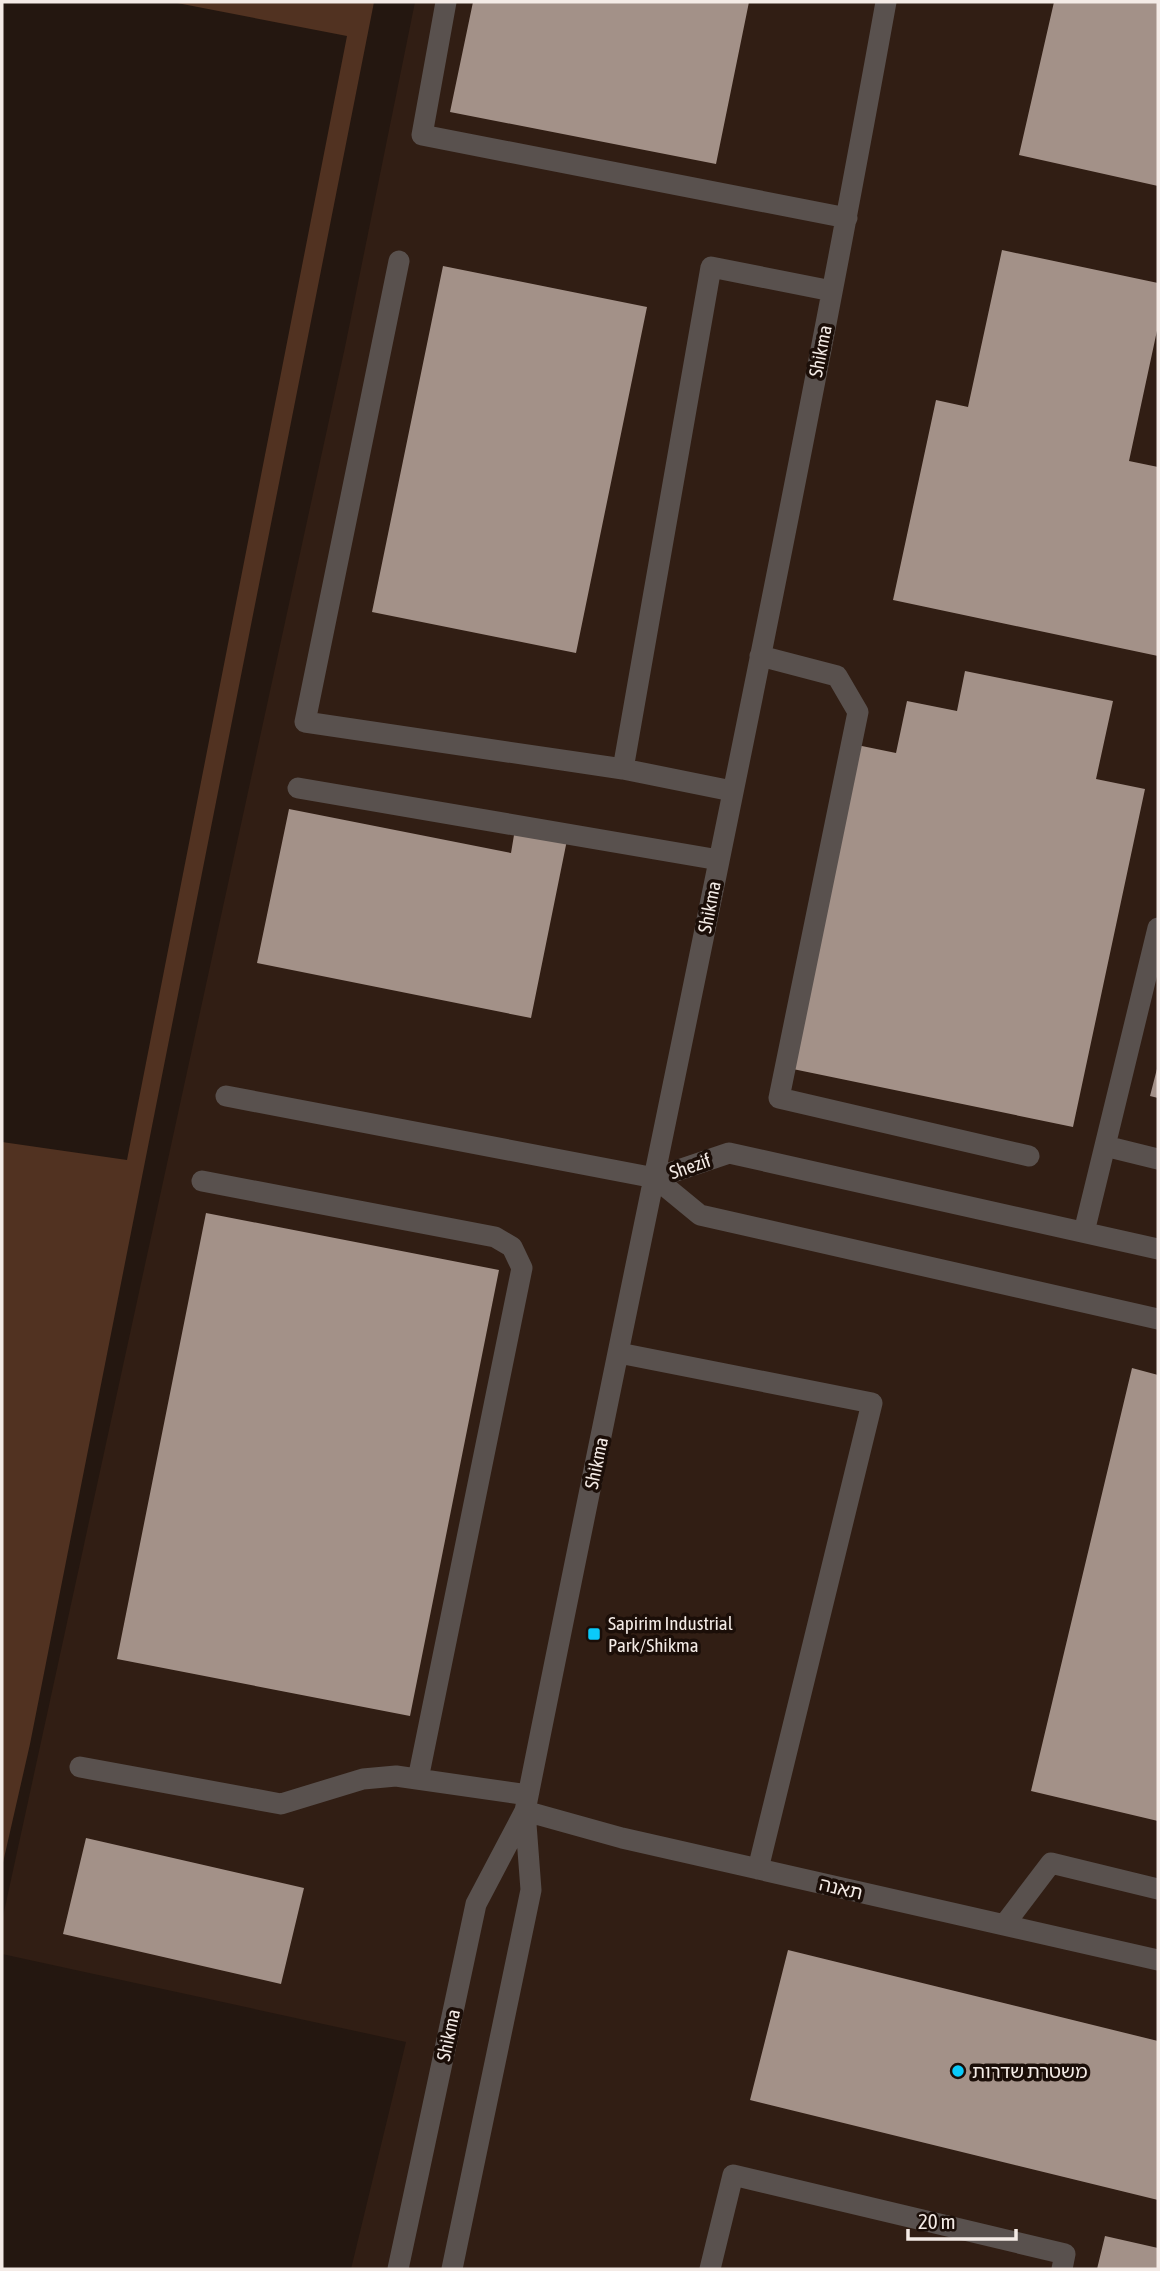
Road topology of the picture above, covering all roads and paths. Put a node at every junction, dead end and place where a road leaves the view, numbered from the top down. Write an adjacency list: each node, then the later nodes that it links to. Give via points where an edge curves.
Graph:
1 (446, 2): 3 (street, via 422,135)
2 (886, 2): 3 (street, Shikma)
3 (847, 218): 5 (street, Shikma)
4 (400, 261): 7 (street, via 305,722)
5 (832, 291): 6 (street, Shikma); 7 (street, via 711,267)
6 (760, 656): 9 (street, Shikma); 14 (street, via 837,676 858,712 779,1098)
7 (623, 769): 9 (street)
8 (298, 788): 10 (street)
9 (732, 791): 10 (street, Shikma)
10 (719, 860): 16 (street, Shikma)
11 (1158, 928): 13 (street)
12 (226, 1096): 16 (street)
13 (1105, 1146): 15 (street); 18 (street)
14 (1029, 1156)
15 (1158, 1159)
16 (655, 1178): 18 (street, Shezif, via 729,1153); 20 (street, Shezif, via 700,1214); 21 (street, Shikma)
17 (202, 1181): 23 (street, via 495,1237 512,1247 522,1268)
18 (1084, 1232): 19 (street, Shezif)
19 (1158, 1249)
20 (1158, 1319)
21 (619, 1353): 24 (street, Shikma); 25 (street, via 872,1403)
22 (80, 1767): 23 (street, תאנה, via 281,1804 363,1780)
23 (418, 1779): 24 (street, תאנה)
24 (526, 1803): 25 (street, תאנה, via 622,1838); 29 (street, Shikma, via 476,1904); 30 (street, Shikma, via 531,1890)
25 (758, 1869): 27 (street, תאנה)
26 (1158, 1889): 27 (street, via 1051,1863)
27 (1004, 1925): 28 (street, תאנה)
28 (1158, 1961)
29 (398, 2269)
30 (452, 2269)
31 (710, 2269): 32 (street, via 733,2175 1065,2254)
32 (1062, 2269)

